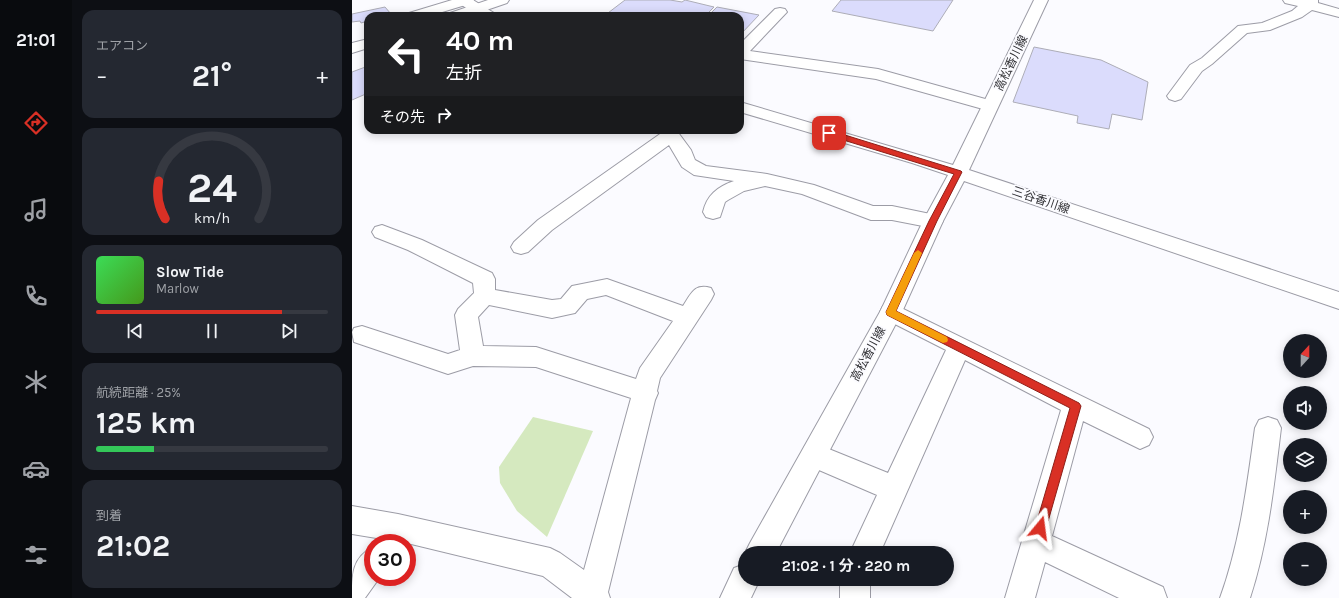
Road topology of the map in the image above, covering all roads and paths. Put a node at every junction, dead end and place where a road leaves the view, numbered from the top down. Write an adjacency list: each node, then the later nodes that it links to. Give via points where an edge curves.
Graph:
1 (502, 0): 5 (main road)
2 (1041, 0): 18 (main road, 高松香川線)
3 (1290, 0): 4 (main road)
4 (1311, 2): 10 (main road); 17 (main road, via 1297,14 1265,27 1243,28 1196,68)
5 (469, 3): 6 (main road); 7 (main road); 8 (main road)
6 (431, 12)
7 (459, 12)
8 (483, 12)
9 (780, 12): 15 (main road)
10 (1339, 13)
11 (364, 31): 12 (main road)
12 (352, 35)
13 (364, 44): 14 (main road)
14 (352, 48)
15 (744, 50)
16 (744, 55): 18 (main road, via 878,74)
17 (1175, 96)
18 (990, 106): 22 (main road, 高松香川線)
19 (744, 108): 22 (main road, 三谷香川線)
20 (666, 134): 27 (main road, via 545,225)
21 (670, 134): 23 (main road, via 688,162 701,171)
22 (959, 172): 25 (main road, 高松香川線); 30 (main road, 三谷香川線)
23 (767, 180): 24 (main road, via 728,192 717,200); 25 (main road, via 807,189 871,213 892,213)
24 (713, 212)
25 (933, 221): 31 (main road, 高松香川線)
26 (382, 232): 29 (main road, via 415,245 484,279)
27 (521, 247)
28 (703, 294): 32 (main road)
29 (485, 296): 32 (main road, via 552,309 568,307 580,292 607,287); 35 (main road, via 466,315)
30 (1339, 302)
31 (891, 312): 34 (main road); 40 (main road, 高松香川線)
32 (687, 317): 36 (main road, via 649,375)
33 (362, 335): 35 (main road, via 448,364)
34 (959, 348): 37 (main road); 41 (main road)
35 (473, 356): 36 (main road, via 536,357)
36 (646, 393): 52 (main road)
37 (1075, 406): 39 (main road); 45 (main road)
38 (1268, 428): 57 (main road, via 1258,504 1242,579)
39 (1140, 437)
40 (814, 454): 41 (main road); 46 (main road, 高松香川線)
41 (894, 489): 47 (main road)
42 (352, 520): 43 (main road)
43 (388, 534)
44 (416, 540): 52 (main road, via 550,564)
45 (1036, 543): 55 (main road); 56 (main road)
46 (764, 546)
47 (868, 546)
48 (364, 574): 51 (main road)
49 (741, 586): 53 (main road)
50 (855, 586): 54 (main road)
51 (352, 590)
52 (593, 596)
53 (735, 598)
54 (855, 598)
55 (1020, 598)
56 (1152, 598)
57 (1235, 598)

